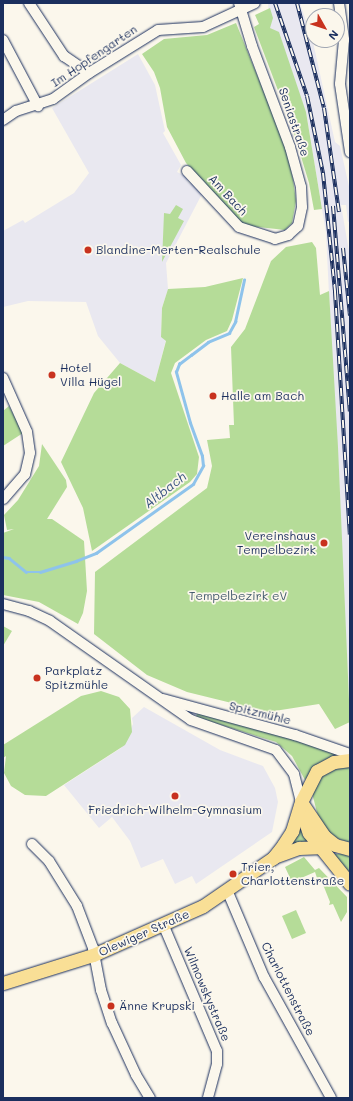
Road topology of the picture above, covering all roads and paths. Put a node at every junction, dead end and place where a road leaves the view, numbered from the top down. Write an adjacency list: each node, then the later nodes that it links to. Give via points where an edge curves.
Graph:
1 (29, 3): 6 (street, via 64,56)
2 (255, 3): 4 (street, Im Hopfengarten)
3 (339, 3): 9 (street, via 344,40 340,84)
4 (240, 7): 6 (street, Im Hopfengarten, via 203,27 158,30); 11 (street, Seniastraße, via 290,147 301,187 302,207 298,226 288,235)
5 (3, 40): 7 (street)
6 (88, 73): 7 (street, Im Hopfengarten, via 76,84)
7 (38, 106): 8 (street, Im Hopfengarten, via 16,111)
8 (3, 120)
9 (350, 152)
10 (187, 171): 11 (street, Am Bach, via 239,227)
11 (275, 239)
12 (3, 378): 13 (street, via 27,432 30,453 25,474)
13 (3, 499)
14 (3, 604): 15 (street, Spitzmühle, via 46,618)
15 (162, 699): 16 (street, Spitzmühle, via 295,735); 18 (street, Spitzmühle, via 172,709 192,720 276,750 294,774)
16 (350, 754)
17 (350, 760): 18 (main road, via 334,762 317,771)
18 (301, 802): 20 (main road, via 304,823); 21 (main road, via 322,834); 22 (main road, via 292,831)
19 (32, 844): 26 (street, via 66,886 94,948)
20 (318, 846): 21 (main road); 22 (main road, via 294,849); 23 (main road)
21 (346, 848)
22 (273, 858): 24 (main road, Olewiger Straße)
23 (350, 884)
24 (226, 890): 25 (main road, Olewiger Straße, via 203,906); 30 (street, Charlottenstraße, via 270,990)
25 (163, 924): 26 (main road, Olewiger Straße); 29 (street, Wilmowskystraße, via 217,1051 217,1064)
26 (93, 955): 27 (main road, Olewiger Straße); 28 (street, via 116,1035)
27 (3, 983)
28 (150, 1098)
29 (208, 1098)
30 (331, 1098)

